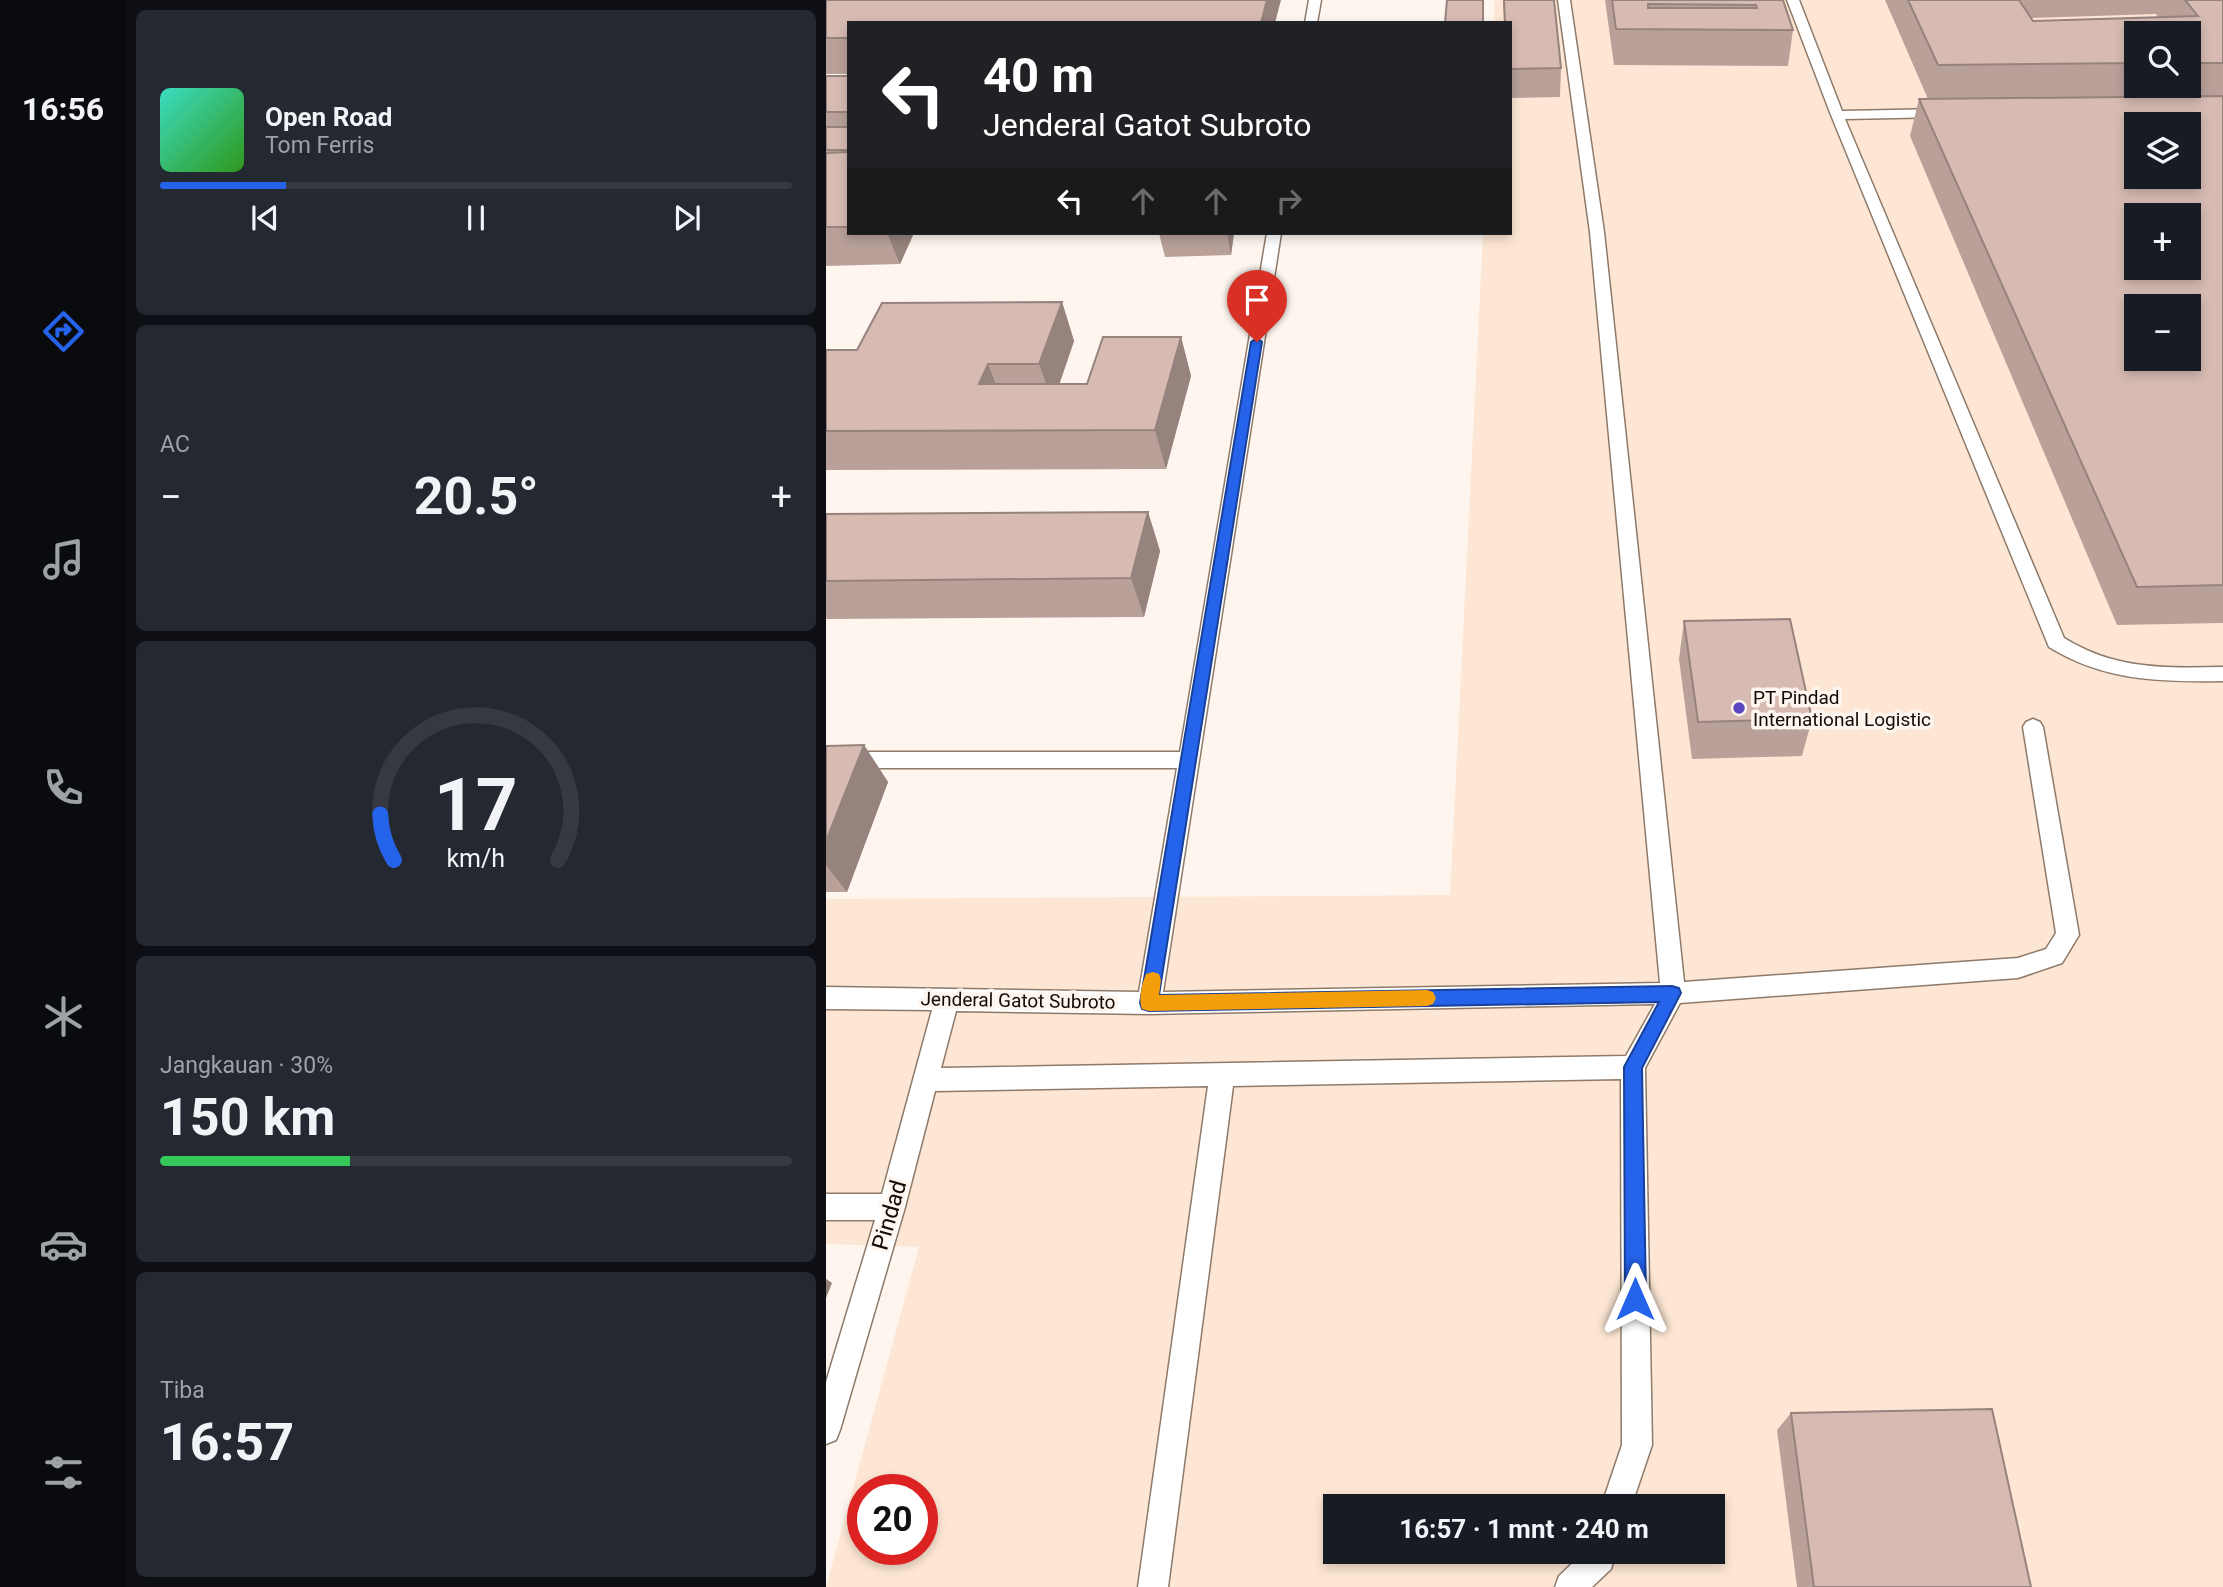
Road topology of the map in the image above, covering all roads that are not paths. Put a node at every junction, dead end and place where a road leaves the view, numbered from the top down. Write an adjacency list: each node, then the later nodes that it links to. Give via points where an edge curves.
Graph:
1 (1315, 0): 4 (lane)
2 (1564, 0): 12 (lane, via 1597,232)
3 (1793, 0): 6 (lane)
4 (1311, 21)
5 (1961, 112): 6 (lane)
6 (1838, 115): 8 (lane, via 2056,642 2105,668 2173,675)
7 (1274, 235): 11 (lane)
8 (2223, 674)
9 (2033, 727): 12 (lane, Jenderal Gatot Subroto, via 2068,935 2054,956 2018,968)
10 (826, 760): 11 (lane)
11 (1189, 760): 15 (lane)
12 (1672, 993): 15 (lane, Jenderal Gatot Subroto); 16 (lane)
13 (826, 998): 14 (lane, Jenderal Gatot Subroto)
14 (947, 998): 15 (lane, Jenderal Gatot Subroto); 18 (lane, Pindad)
15 (1149, 1003)
16 (1633, 1067): 17 (lane); 22 (lane, via 1637,1445)
17 (1223, 1075): 18 (lane); 24 (lane)
18 (926, 1080): 20 (lane, Pindad)
19 (826, 1207): 20 (lane)
20 (892, 1207): 21 (lane, Pindad)
21 (826, 1430)
22 (1620, 1494)
23 (1594, 1564): 25 (lane)
24 (1153, 1587)
25 (1570, 1587)

